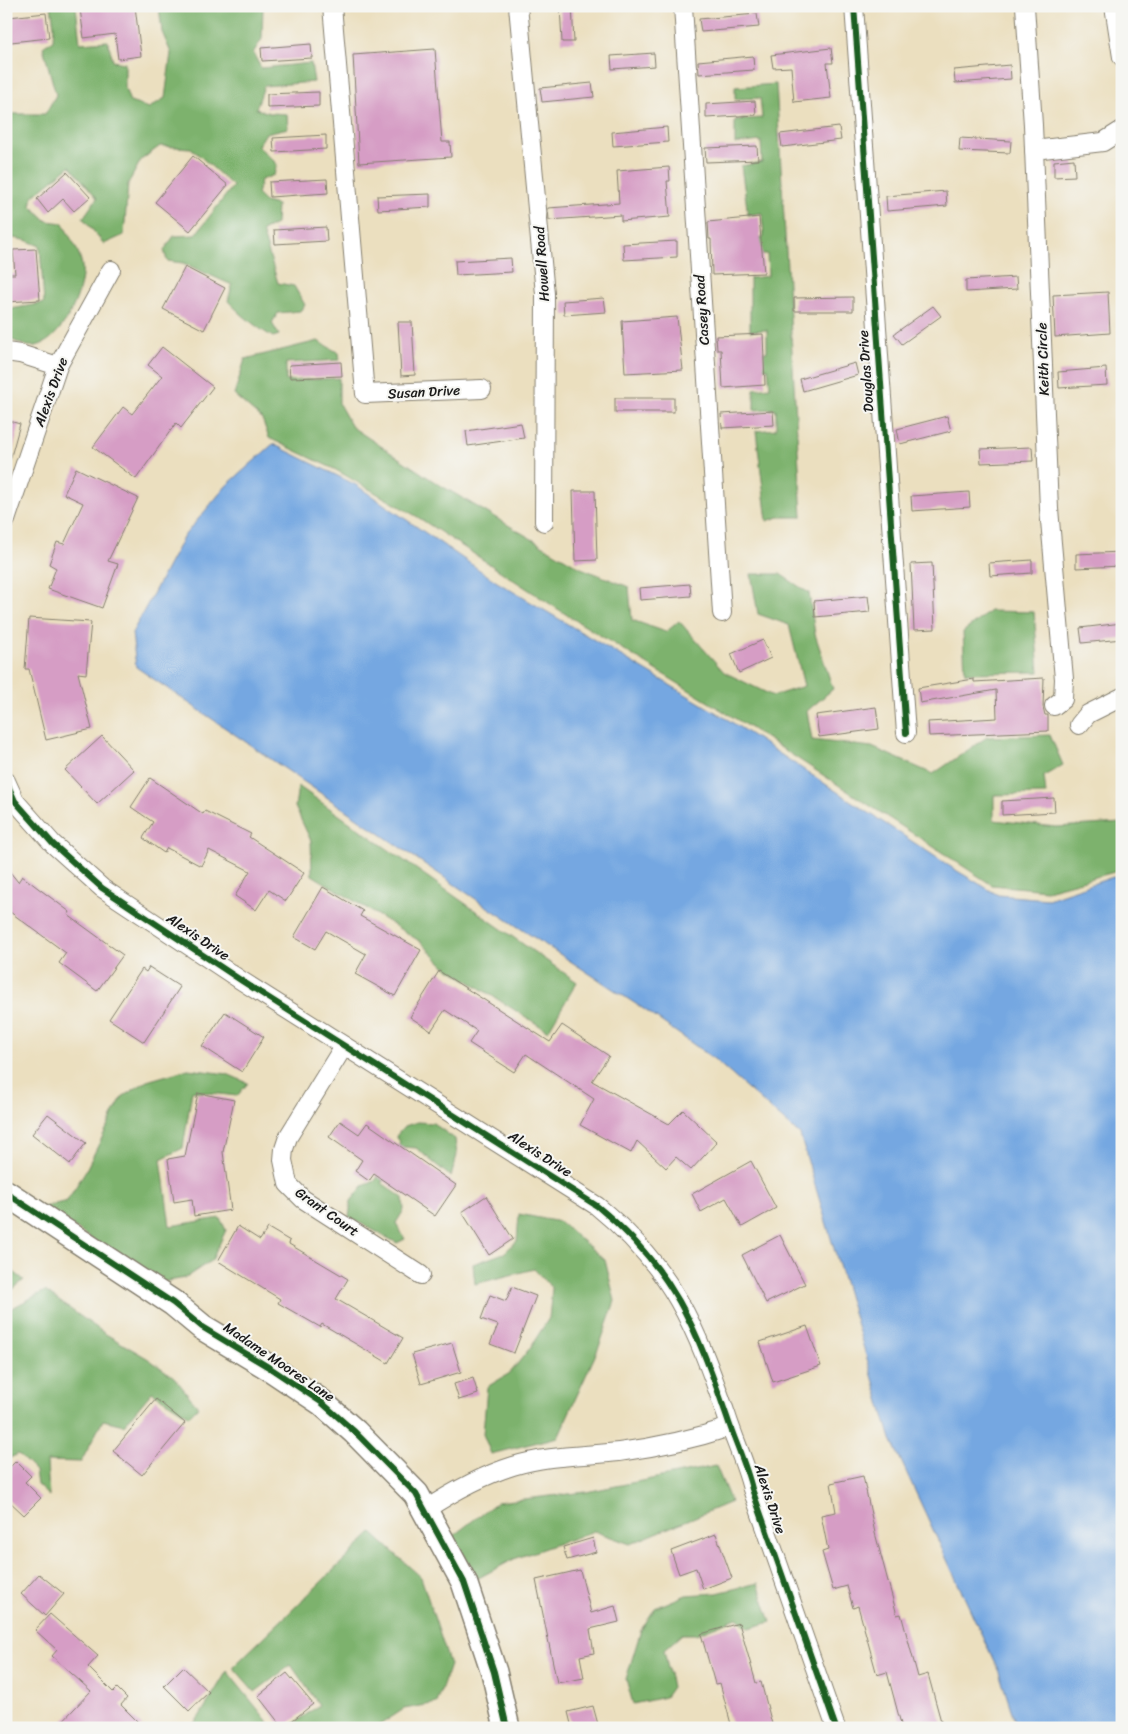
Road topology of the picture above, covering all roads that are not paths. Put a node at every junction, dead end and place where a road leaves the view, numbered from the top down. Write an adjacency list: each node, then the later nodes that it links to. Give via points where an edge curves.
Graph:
1 (332, 6): 13 (street, Susan Drive, via 365,394)
2 (518, 6): 15 (street, Howell Road, via 545,294)
3 (683, 6): 16 (street, Casey Road)
4 (854, 6): 20 (street, Douglas Drive)
5 (1025, 6): 9 (street, Keith Circle)
6 (1114, 6): 7 (street)
7 (1122, 57)
8 (1122, 130): 9 (street, via 1103,142)
9 (1034, 150): 18 (street, Keith Circle, via 1049,509 1064,679 1063,699)
10 (111, 270): 12 (street, Alexis Drive)
11 (6, 352): 12 (street)
12 (58, 366): 14 (street, Alexis Drive)
13 (482, 389)
14 (6, 520)
15 (544, 522)
16 (722, 613)
17 (1122, 697): 19 (street, via 1088,714)
18 (1054, 706)
19 (1079, 725)
20 (906, 733)
21 (6, 781): 22 (street, Alexis Drive, via 15,801 53,844 102,888)
22 (344, 1046): 24 (street, Grant Court, via 288,1136 283,1160 288,1184 303,1199); 25 (street, Alexis Drive, via 596,1206 640,1244 686,1313)
23 (6, 1193): 26 (street, Madame Moores Lane, via 173,1303 202,1327 321,1402 416,1494)
24 (421, 1275)
25 (730, 1427): 26 (street, via 672,1444 555,1457 515,1465 479,1478); 28 (street, Alexis Drive, via 746,1463 752,1489)
26 (426, 1510): 27 (street, Madame Moores Lane, via 464,1582 494,1672)
27 (506, 1728)
28 (836, 1728)

